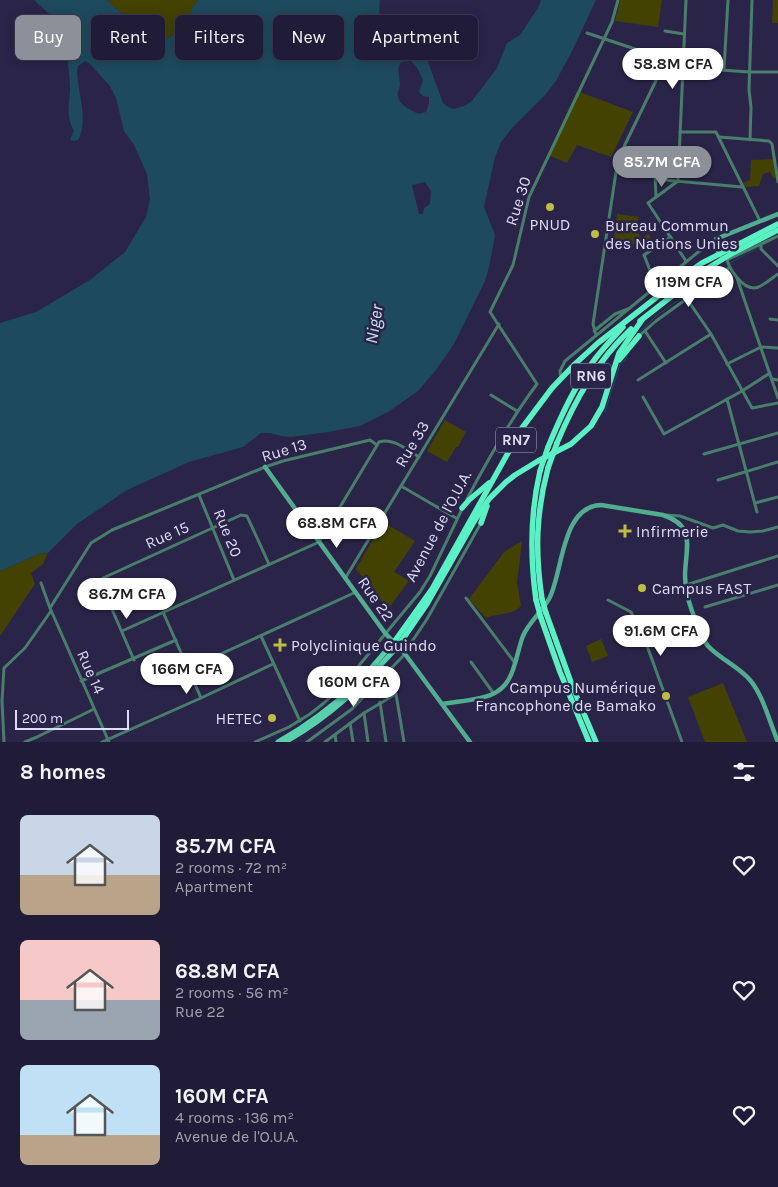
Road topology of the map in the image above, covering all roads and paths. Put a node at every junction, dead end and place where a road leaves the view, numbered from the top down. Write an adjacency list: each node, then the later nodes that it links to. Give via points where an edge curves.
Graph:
1 (618, 0): 8 (street, Rue 30)
2 (686, 0): 7 (street)
3 (728, 0): 12 (street)
4 (752, 0): 13 (street)
5 (665, 31): 7 (street)
6 (587, 33): 8 (street)
7 (684, 34): 10 (street)
8 (603, 39): 9 (street); 44 (street, Rue 30, via 530,197 513,265 490,312)
9 (666, 60): 10 (street); 18 (street)
10 (683, 66): 15 (street)
11 (707, 69): 12 (street)
12 (724, 69): 13 (street)
13 (749, 72): 14 (street); 17 (street)
14 (778, 72)
15 (680, 132): 16 (street, via 714,131); 20 (street)
16 (719, 137): 17 (street); 22 (street)
17 (750, 140): 21 (street, via 772,144)
18 (618, 159): 19 (street); 46 (street, via 593,324)
19 (655, 174): 20 (street, via 659,178); 23 (street)
20 (678, 181): 22 (street); 23 (street)
21 (778, 182)
22 (742, 187): 25 (street)
23 (656, 197): 29 (street, via 648,203)
24 (778, 214): 25 (street)
25 (760, 221): 30 (street)
26 (778, 224): 32 (highway, RN6)
27 (778, 230): 32 (highway, RN6)
28 (778, 236): 31 (street)
29 (670, 237): 33 (street); 36 (street, via 644,255)
30 (716, 239): 32 (street, via 716,248); 33 (street)
31 (761, 244): 32 (street); 34 (street, via 761,249)
32 (723, 258): 35 (street); 40 (highway, RN6, via 689,272); 42 (highway, RN6)
33 (687, 261): 46 (street)
34 (778, 266)
35 (729, 268): 38 (street); 39 (street)
36 (651, 273)
37 (778, 274): 38 (street, via 755,288)
38 (737, 278): 49 (street)
39 (687, 299): 45 (street); 47 (street)
40 (633, 317): 55 (highway, RN7, via 598,343); 99 (highway, RN6, bridge, via 582,378 548,447 532,516 531,568)
41 (770, 319): 43 (street)
42 (642, 320): 53 (highway, RN7, via 623,346); 99 (highway, RN6, bridge, via 607,354 593,374 572,410 548,468 538,517)
43 (778, 320)
44 (499, 324): 59 (street, Rue 30); 71 (street, Rue 33)
45 (645, 331): 48 (street); 51 (street)
46 (595, 334): 55 (street, via 566,361 560,371)
47 (711, 334): 51 (street); 52 (street)
48 (639, 336): 53 (highway)
49 (761, 347): 50 (street); 52 (street); 54 (street)
50 (778, 348)
51 (666, 363): 57 (street)
52 (727, 364): 60 (street)
53 (614, 366): 80 (highway, RN7, via 602,407 590,426 571,444 515,475)
54 (770, 373): 56 (street); 60 (street)
55 (561, 378): 76 (highway, RN7, via 522,428)
56 (772, 379): 58 (street); 63 (street)
57 (638, 380)
58 (778, 380)
59 (537, 384): 66 (street, Avenue de l'O.U.A.)
60 (742, 391): 64 (street); 65 (street, via 752,408)
61 (492, 395): 66 (street)
62 (643, 396): 64 (street, via 664,434)
63 (778, 398)
64 (727, 399): 68 (street)
65 (778, 403)
66 (516, 411): 82 (street, Avenue de l'O.U.A.)
67 (778, 433): 68 (street)
68 (739, 444): 70 (street); 74 (street)
69 (376, 445): 71 (street, via 387,440 394,442); 73 (street, Rue 13, via 370,440); 89 (street)
70 (704, 454)
71 (418, 457): 77 (street, Rue 33)
72 (778, 462): 74 (street)
73 (265, 467): 78 (street, Rue 13); 89 (street, Rue 22)
74 (747, 472): 75 (street); 81 (street)
75 (718, 480)
76 (492, 481): 82 (highway); 111 (highway, RN7, via 432,589)
77 (402, 486): 85 (street); 92 (street, Rue 33)
78 (199, 495): 88 (street, Rue 20); 102 (street, Rue 13, via 112,530 91,543)
79 (778, 497): 81 (street)
80 (489, 499): 86 (highway); 111 (highway, RN7, via 428,604)
81 (755, 503): 83 (street)
82 (462, 508): 85 (street, Avenue de l'O.U.A.)
83 (757, 512)
84 (662, 515): 87 (street, via 680,516 713,528 723,525 750,532); 95 (street, via 677,521 687,535); 115 (street, via 594,506 577,516 549,599 528,625)
85 (456, 518): 107 (street, Avenue de l'O.U.A., via 430,576)
86 (481, 523): 112 (street)
87 (778, 527)
88 (212, 528): 91 (street, Rue 15, via 242,515 247,516); 93 (street, Rue 20); 105 (street, Rue 15, via 103,578 101,584)
89 (319, 542): 91 (street); 92 (street, Rue 22)
90 (778, 556): 95 (street)
91 (268, 564): 93 (street)
92 (346, 578): 97 (street, Rue 22)
93 (234, 580): 103 (street)
94 (41, 583): 102 (street, Rue 14)
95 (686, 585): 148 (street, via 689,604 701,634 709,646 751,680)
96 (778, 585): 101 (street)
97 (356, 592): 107 (street, Rue 22); 108 (street)
98 (466, 598): 115 (street)
99 (539, 599): 104 (highway, bridge)
100 (608, 600): 110 (street, via 631,612)
101 (705, 607)
102 (50, 609): 118 (street, Rue 14); 130 (street, Rue 13, via 25,648 4,668)
103 (163, 612): 105 (street); 109 (street)
104 (543, 616): 145 (highway, via 560,672); 146 (highway)
105 (122, 630): 113 (street)
106 (684, 630): 110 (street)
107 (385, 633): 111 (street, Rue 22); 125 (street, Avenue de l'O.U.A., via 342,686)
108 (261, 636): 116 (street); 117 (street)
109 (176, 640): 113 (street); 117 (street)
110 (646, 642): 147 (street)
111 (396, 644): 112 (street, Rue 22); 134 (main road, RN7, via 338,700); 135 (main road, RN7, via 370,677 334,709)
112 (404, 653): 122 (street, Rue 22); 136 (street, via 352,709)
113 (134, 660): 118 (street)
114 (471, 662): 119 (street)
115 (515, 663): 119 (street, via 504,686)
116 (273, 664): 120 (street); 125 (street)
117 (188, 669): 120 (street)
118 (81, 682): 123 (street, Rue 14)
119 (494, 694): 122 (street)
120 (201, 698): 129 (street)
121 (380, 702): 124 (street); 141 (street); 142 (street, via 396,694)
122 (443, 704): 127 (street, Rue 22)
123 (94, 709): 129 (street, Rue 14); 131 (street)
124 (364, 713): 126 (street); 140 (street)
125 (300, 721): 133 (street, Avenue de l'O.U.A.)
126 (350, 723): 128 (street); 139 (street)
127 (465, 734): 143 (street); 144 (street, Rue 22)
128 (335, 735): 137 (street); 138 (street)
129 (108, 740): 132 (street)
130 (4, 742)
131 (25, 742)
132 (102, 742)
133 (255, 742)
134 (278, 742)
135 (285, 742)
136 (307, 742)
137 (325, 742)
138 (336, 742)
139 (353, 742)
140 (368, 742)
141 (386, 742)
142 (404, 742)
143 (464, 742)
144 (470, 742)
145 (590, 742)
146 (596, 742)
147 (682, 742)
148 (778, 742)

